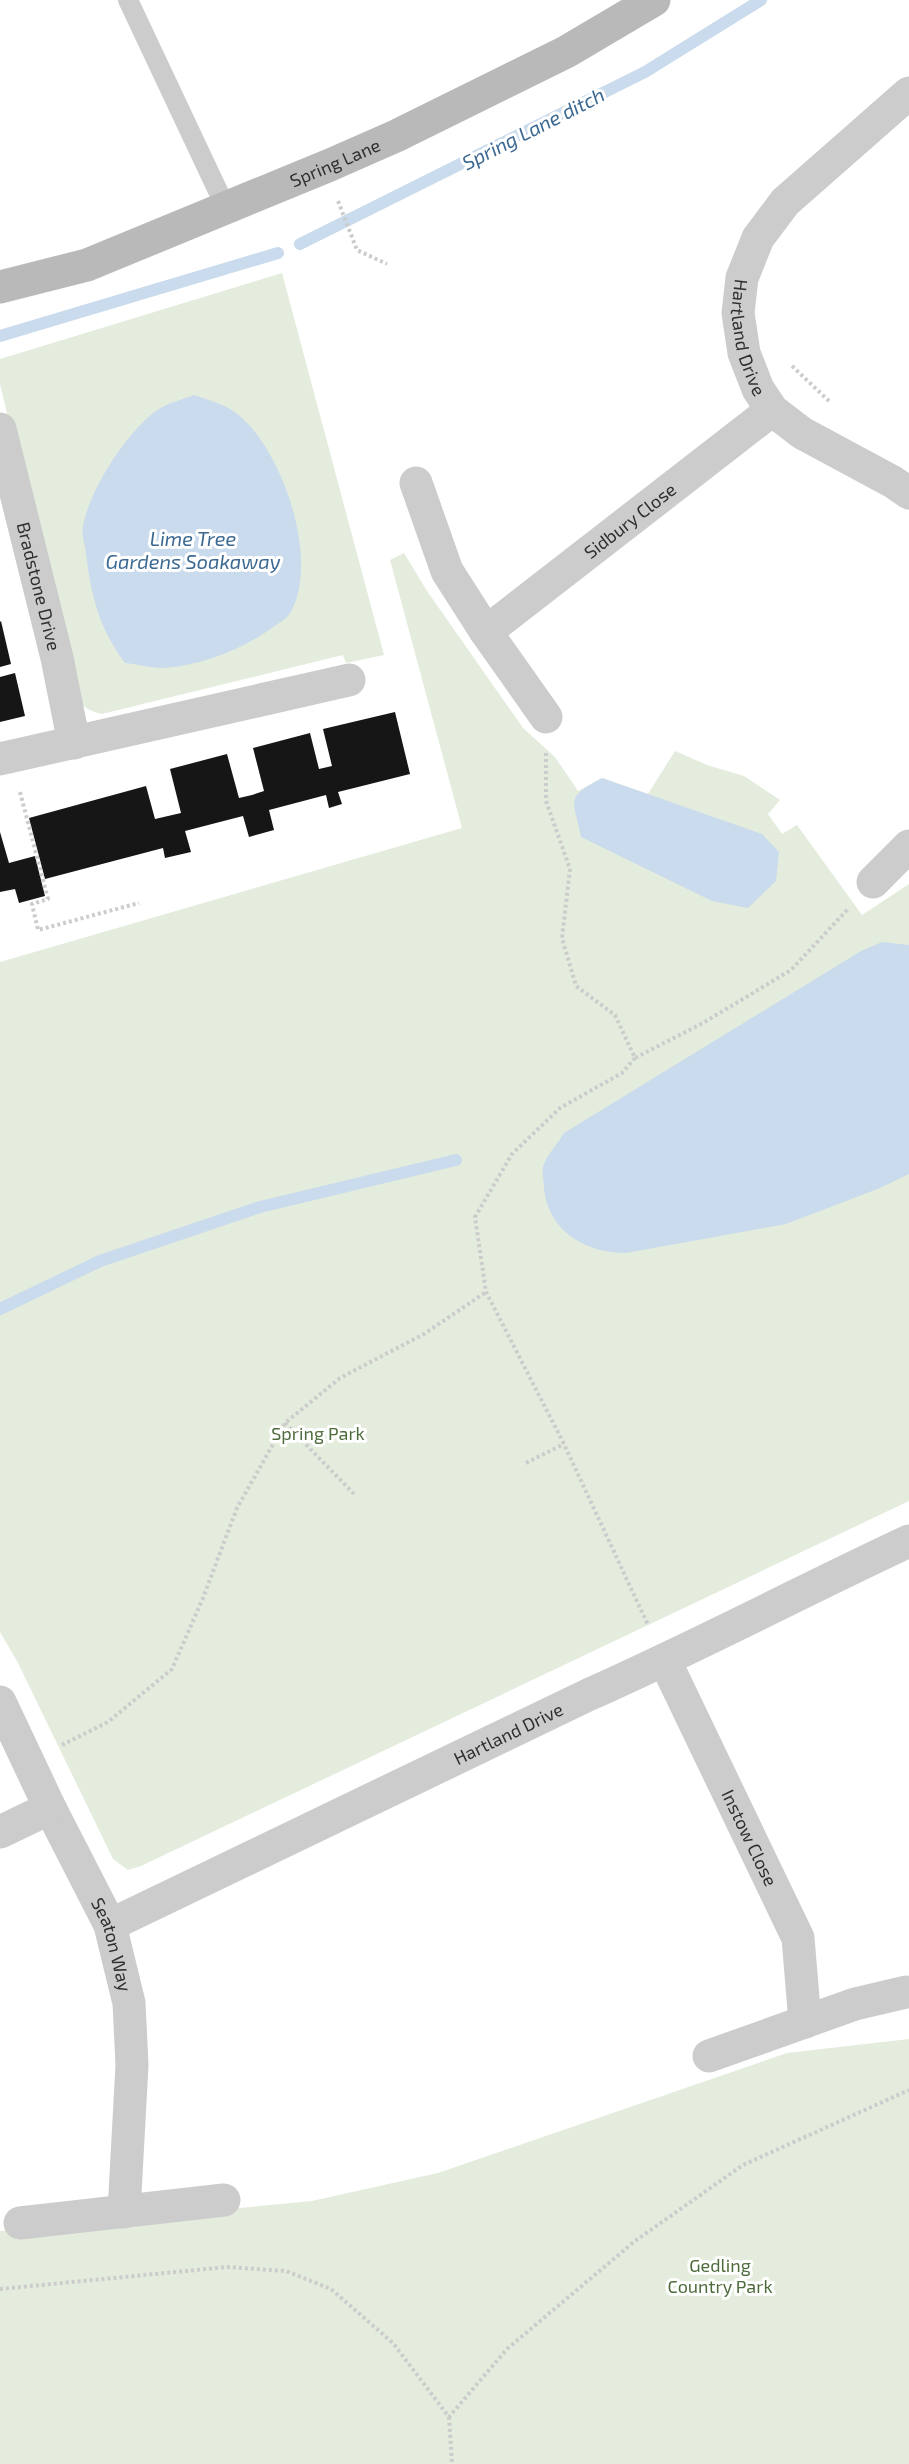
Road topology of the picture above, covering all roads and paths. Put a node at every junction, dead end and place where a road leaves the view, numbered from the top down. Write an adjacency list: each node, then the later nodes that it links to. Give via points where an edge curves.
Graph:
1 (128, 0): 5 (lane)
2 (654, 0): 4 (street, Spring Lane, via 566,52)
3 (909, 93): 10 (street, Hartland Drive, via 785,202 758,238 742,278 738,313 744,353 758,389)
4 (330, 165): 5 (street, Spring Lane); 6 (path, via 338,203 357,250)
5 (226, 208): 7 (street, Spring Lane, via 87,265)
6 (387, 264)
7 (0, 287)
8 (791, 365): 9 (path)
9 (837, 408)
10 (772, 410): 13 (street, Hartland Drive, via 802,433); 14 (street, Sidbury Close)
11 (0, 429): 17 (street, Bradstone Drive)
12 (416, 483): 14 (street, via 447,571)
13 (909, 493)
14 (486, 632): 16 (street)
15 (349, 680): 17 (street)
16 (546, 717): 23 (path, via 546,801 570,869 562,939 576,986 615,1015)
17 (74, 742): 18 (street)
18 (0, 759)
19 (19, 789): 22 (path, via 48,899 32,904 38,930)
20 (909, 846): 21 (street)
21 (873, 882): 23 (path, via 790,970 703,1023)
22 (139, 903)
23 (635, 1058): 24 (path, via 622,1073 560,1108 512,1154 475,1217)
24 (486, 1292): 25 (path, via 424,1334 340,1378); 26 (path)
25 (285, 1423): 28 (path); 32 (path, via 237,1508 172,1669 108,1722)
26 (564, 1444): 27 (path); 30 (path)
27 (526, 1463)
28 (356, 1496)
29 (909, 1541): 30 (street, Hartland Drive)
30 (665, 1661): 35 (street, Hartland Drive); 37 (street, Instow Close, via 798,1938)
31 (0, 1702): 32 (street, Seaton Way)
32 (29, 1762): 33 (street, Seaton Way)
33 (50, 1808): 34 (street); 35 (street, Seaton Way)
34 (0, 1832)
35 (110, 1925): 41 (street, Seaton Way, via 129,2003 131,2054)
36 (906, 1992): 37 (street, via 855,2004)
37 (805, 2022): 38 (street)
38 (709, 2056)
39 (909, 2090): 44 (path, via 743,2164 644,2234 507,2349)
40 (224, 2200): 41 (street)
41 (124, 2212): 42 (street)
42 (20, 2223)
43 (0, 2289): 44 (path, via 227,2267 286,2271 331,2289 393,2343)
44 (449, 2417): 45 (path)
45 (452, 2464)

